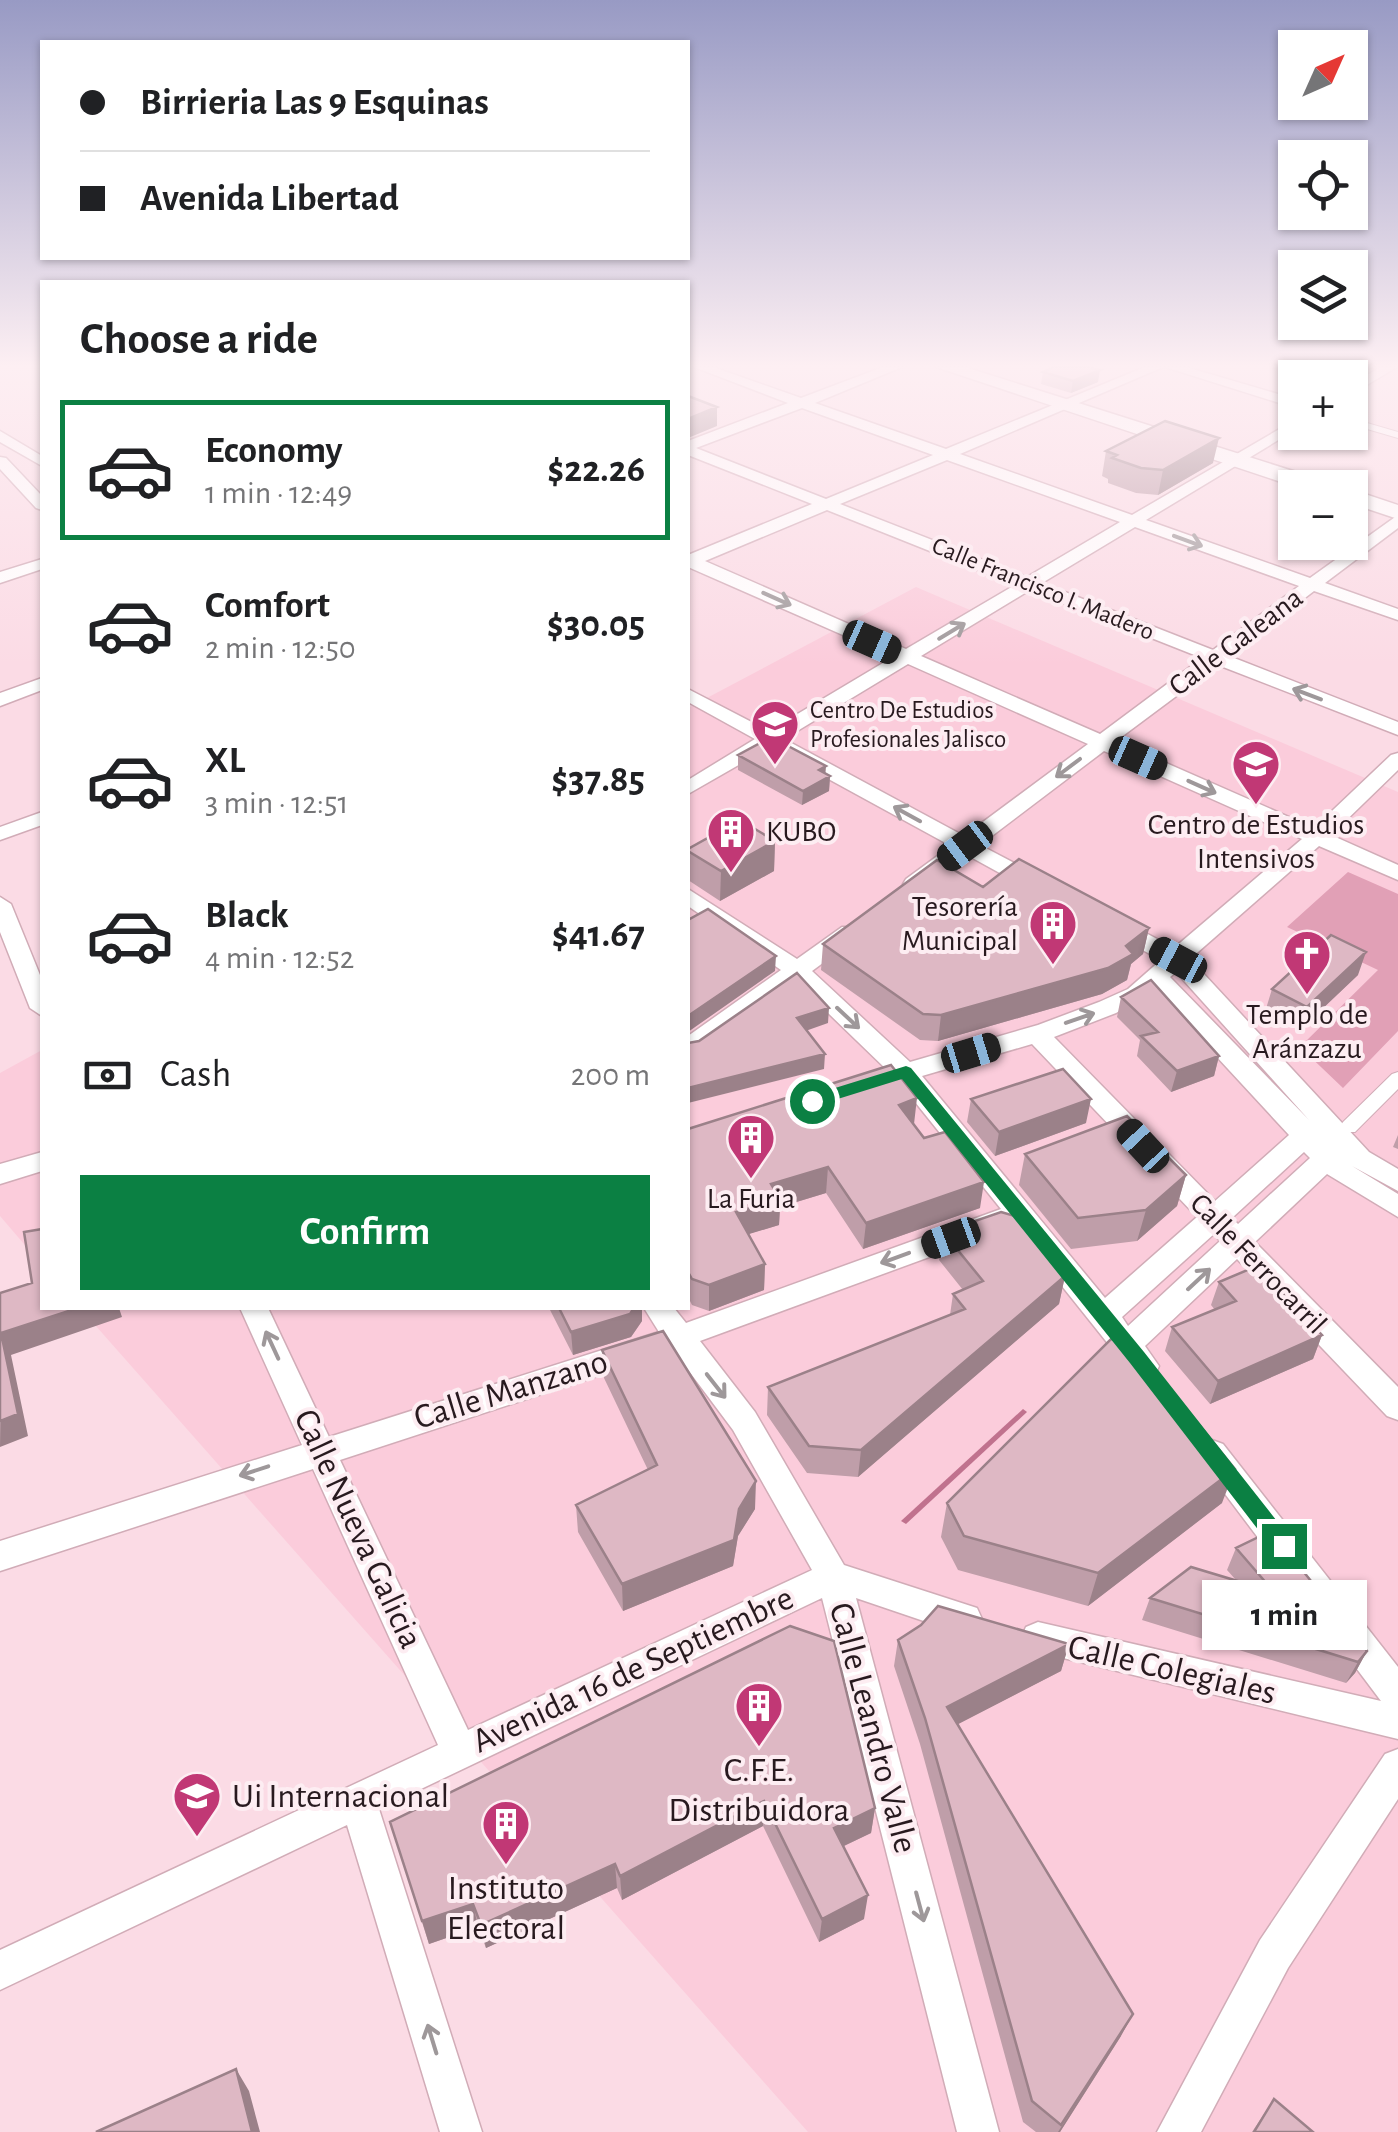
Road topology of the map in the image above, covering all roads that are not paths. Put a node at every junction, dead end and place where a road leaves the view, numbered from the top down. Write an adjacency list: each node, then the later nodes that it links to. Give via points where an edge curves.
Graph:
1 (5, 466): 7 (street)
2 (734, 466): 8 (street, Calle Francisco I. Madero)
3 (915, 466): 8 (street)
4 (980, 466): 10 (street)
5 (1225, 466): 10 (street)
6 (1368, 502): 9 (main road)
7 (40, 503)
8 (826, 504): 12 (street); 16 (street, Calle Francisco I. Madero)
9 (1398, 512)
10 (1132, 520): 16 (street); 17 (street, one-way to 17)
11 (1398, 520): 17 (street, Calle Galeana)
12 (690, 560)
13 (690, 562): 19 (street, one-way to 19)
14 (40, 565): 15 (street)
15 (0, 578)
16 (1028, 584): 19 (street, one-way to 16); 20 (street, Calle Francisco I. Madero)
17 (1312, 585): 18 (street); 20 (street, Calle Galeana)
18 (1398, 615)
19 (908, 658): 25 (street); 26 (street)
20 (1215, 658): 24 (street, Calle Francisco I. Madero, one-way to 20); 26 (street, Calle Galeana)
21 (40, 685): 23 (street)
22 (690, 696): 25 (street)
23 (0, 700)
24 (1398, 729)
25 (770, 739): 28 (street); 32 (street, one-way to 25)
26 (1102, 742): 31 (street, one-way to 31); 32 (street, Calle Galeana, one-way to 32)
27 (1398, 759): 31 (street)
28 (690, 787)
29 (40, 819): 30 (street)
30 (0, 834)
31 (1317, 837): 33 (street); 38 (street)
32 (965, 846): 34 (street); 39 (street, Calle Galeana)
33 (1398, 873)
34 (1047, 890)
35 (690, 897): 39 (street)
36 (0, 904): 41 (street)
37 (1096, 916): 38 (street)
38 (1178, 960): 40 (street); 47 (street)
39 (798, 971): 43 (street, Calle Galeana); 44 (street, one-way to 44)
40 (1158, 979): 42 (street, one-way to 40, via 1110,1008); 48 (street)
41 (40, 1003)
42 (1036, 1034): 44 (street); 54 (street, Calle Ferrocarril)
43 (690, 1047)
44 (906, 1072): 46 (street); 53 (street)
45 (1398, 1078): 47 (street)
46 (868, 1084)
47 (1337, 1136): 48 (street); 51 (street); 52 (street, via 1343,1174); 55 (street)
48 (1304, 1138): 54 (street)
49 (40, 1163): 50 (street)
50 (0, 1174)
51 (1398, 1181)
52 (1398, 1207)
53 (1019, 1212): 58 (street); 59 (street, Calle Manzano, one-way to 59)
54 (1212, 1220): 55 (street, Calle Ferrocarril); 58 (street)
55 (1236, 1244): 60 (street, one-way to 55); 62 (street, Calle Ferrocarril)
56 (255, 1310): 64 (street, Calle Nueva Galicia, one-way to 56)
57 (659, 1310): 59 (street, Calle Leandro Valle)
58 (1104, 1316): 60 (street)
59 (679, 1337): 64 (street, Calle Manzano); 66 (street, Calle Leandro Valle, one-way to 66, via 744,1421)
60 (1128, 1346): 61 (street)
61 (1168, 1396)
62 (1398, 1407)
63 (1192, 1427): 67 (street)
64 (320, 1450): 65 (street, Calle Manzano, one-way to 65); 69 (street, Calle Nueva Galicia)
65 (0, 1556)
66 (833, 1576): 68 (street, Calle Colegiales, via 932,1610 1130,1662); 69 (street, Avenida 16 de Septiembre); 74 (street, Calle Leandro Valle, one-way to 74)
67 (1398, 1695)
68 (1398, 1722)
69 (460, 1752): 71 (street, Avenida 16 de Septiembre)
70 (1398, 1767): 75 (street, via 1274,1954)
71 (358, 1802): 72 (street, Avenida 16 de Septiembre); 73 (street, one-way to 71)
72 (0, 1970)
73 (461, 2132)
74 (978, 2132)
75 (1178, 2132)

